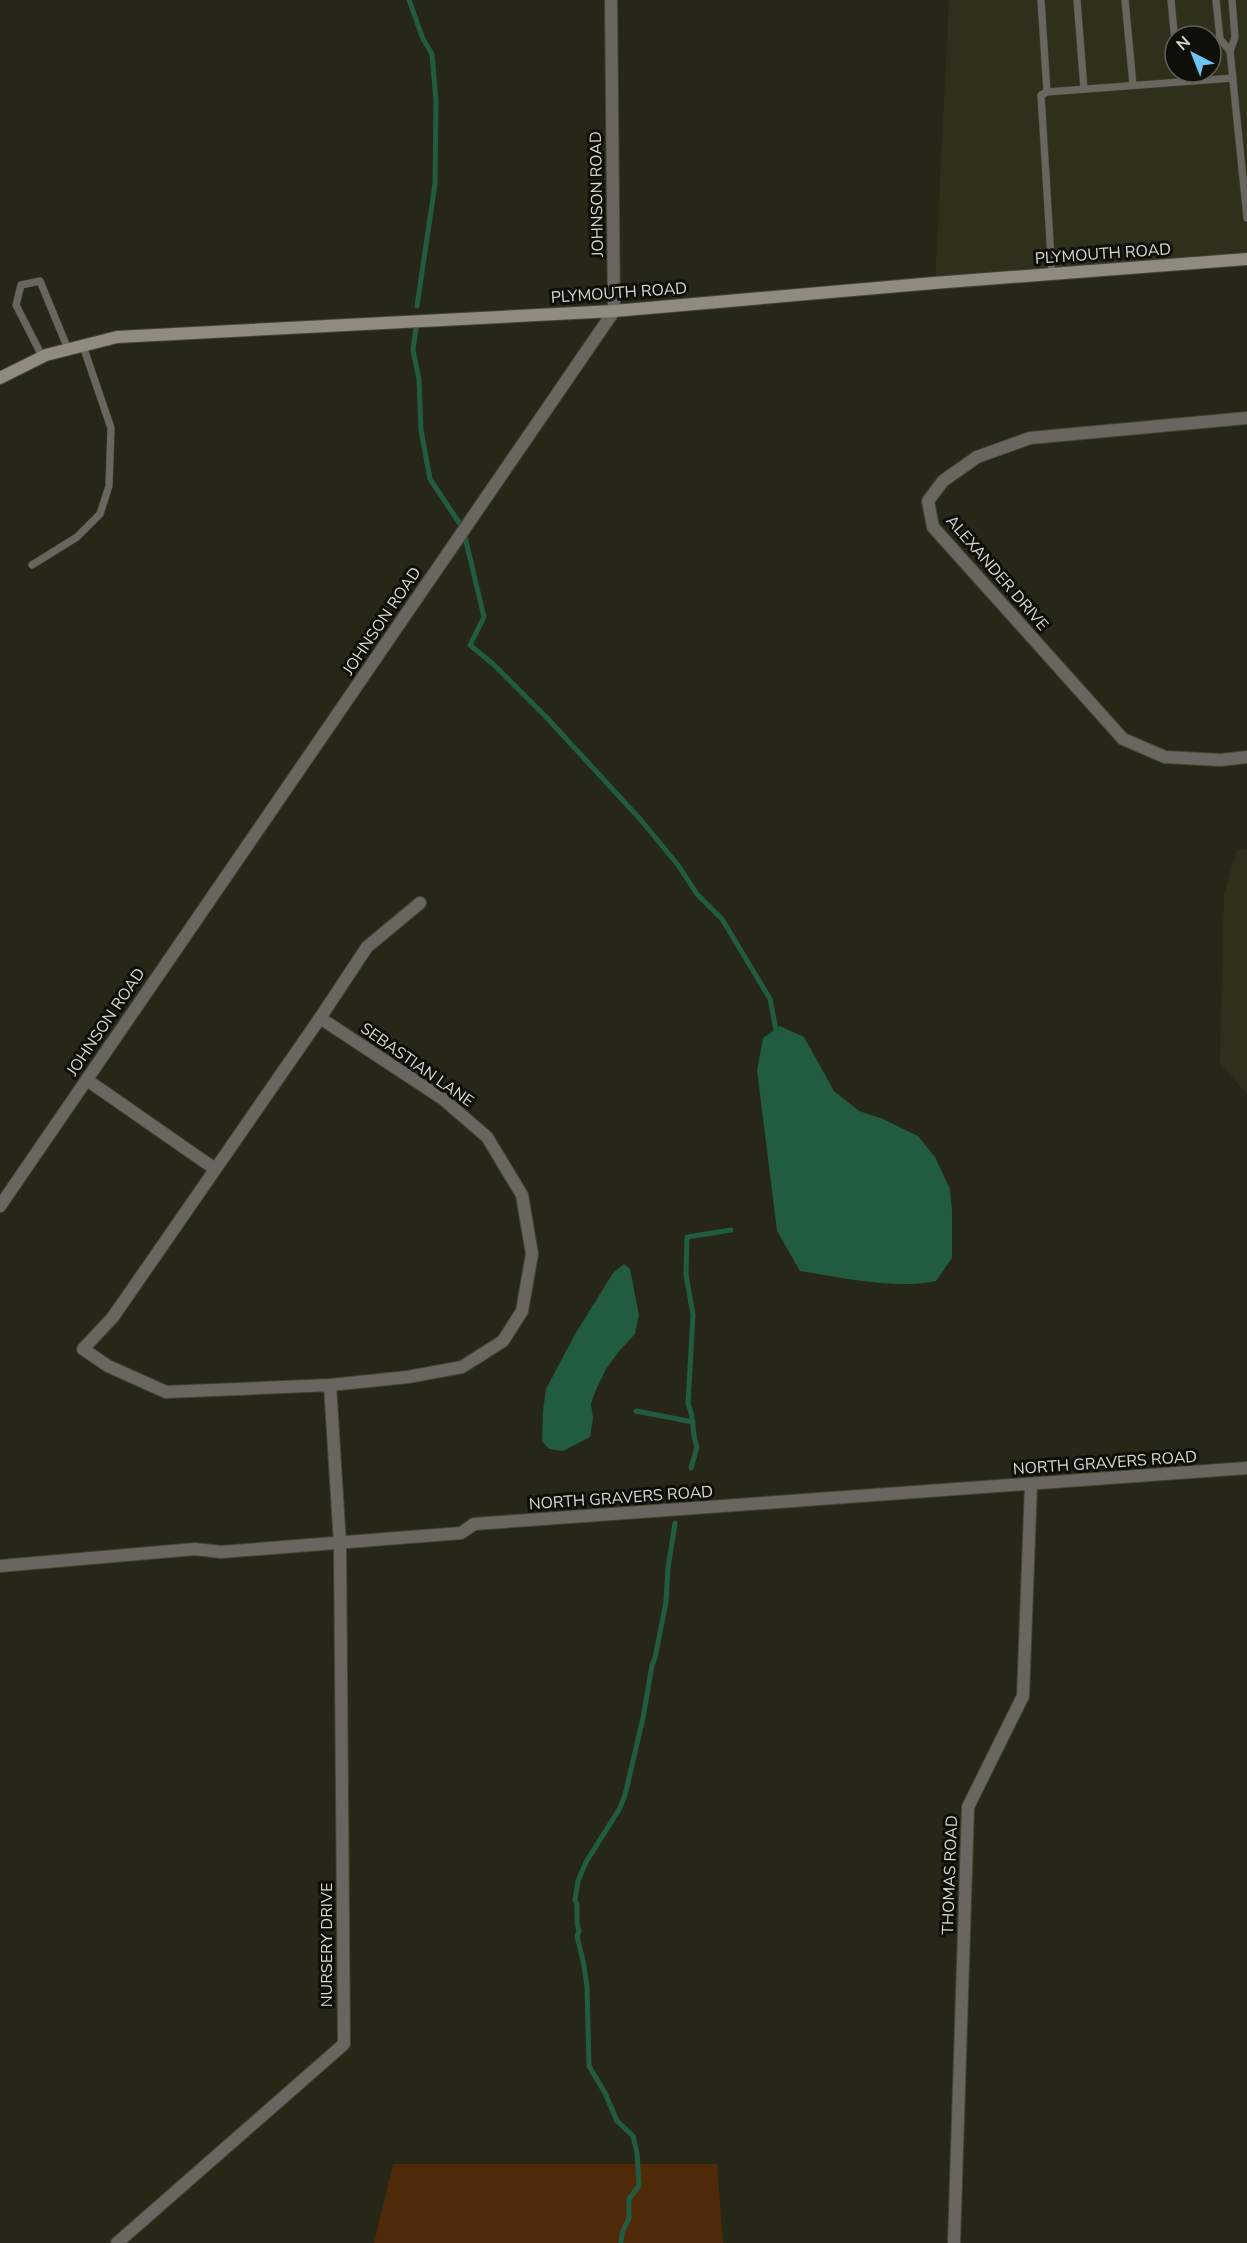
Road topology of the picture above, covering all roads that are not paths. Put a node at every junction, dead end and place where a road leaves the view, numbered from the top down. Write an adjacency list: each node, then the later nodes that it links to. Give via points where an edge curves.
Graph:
1 (611, 0): 20 (street, JOHNSON ROAD)
2 (1041, 0): 15 (lane)
3 (1077, 0): 14 (lane)
4 (1125, 0): 13 (lane)
5 (1171, 0): 8 (lane)
6 (1216, 0): 9 (lane, via 1220,39)
7 (1232, 0): 9 (lane, via 1236,37)
8 (1173, 24)
9 (1230, 51): 10 (lane)
10 (1233, 78): 11 (lane); 16 (lane)
11 (1223, 79)
12 (1163, 83): 13 (lane)
13 (1133, 85): 14 (lane)
14 (1084, 89): 15 (lane)
15 (1047, 92): 19 (lane, via 1041,95)
16 (1245, 170): 17 (lane)
17 (1247, 218)
18 (1247, 259): 19 (main road, PLYMOUTH ROAD)
19 (1052, 274): 20 (main road, PLYMOUTH ROAD)
20 (614, 311): 21 (main road, PLYMOUTH ROAD, via 117,337); 30 (street, JOHNSON ROAD)
21 (82, 346): 22 (main road, PLYMOUTH ROAD); 26 (lane, via 111,428 109,486 100,514 77,537)
22 (68, 349): 23 (main road, PLYMOUTH ROAD); 23 (lane, via 40,280 21,285 16,305)
23 (42, 356): 24 (main road, PLYMOUTH ROAD)
24 (0, 378)
25 (1247, 418): 27 (street, ALEXANDER DRIVE, via 1029,438 976,458 943,481 928,501 933,527 1123,739 1165,757)
26 (32, 565)
27 (1247, 757)
28 (420, 903): 29 (street, SEBASTIAN LANE, via 367,947)
29 (320, 1018): 31 (street, SEBASTIAN LANE); 33 (street, SEBASTIAN LANE, via 443,1099 487,1137 522,1195 532,1254 522,1311 503,1341 462,1366 408,1377)
30 (87, 1080): 31 (street); 32 (street, JOHNSON ROAD)
31 (216, 1169): 33 (street, SEBASTIAN LANE, via 113,1317 83,1349 108,1366 166,1392)
32 (0, 1206)
33 (330, 1385): 36 (street)
34 (1247, 1468): 35 (street, NORTH GRAVERS ROAD)
35 (1031, 1485): 36 (street, NORTH GRAVERS ROAD, via 474,1524 461,1533); 39 (street, THOMAS ROAD, via 1023,1696 968,1807)
36 (340, 1544): 37 (street, NORTH GRAVERS ROAD, via 220,1552 195,1550); 38 (street, NURSERY DRIVE, via 344,2044)
37 (0, 1566)
38 (117, 2243)
39 (954, 2243)

